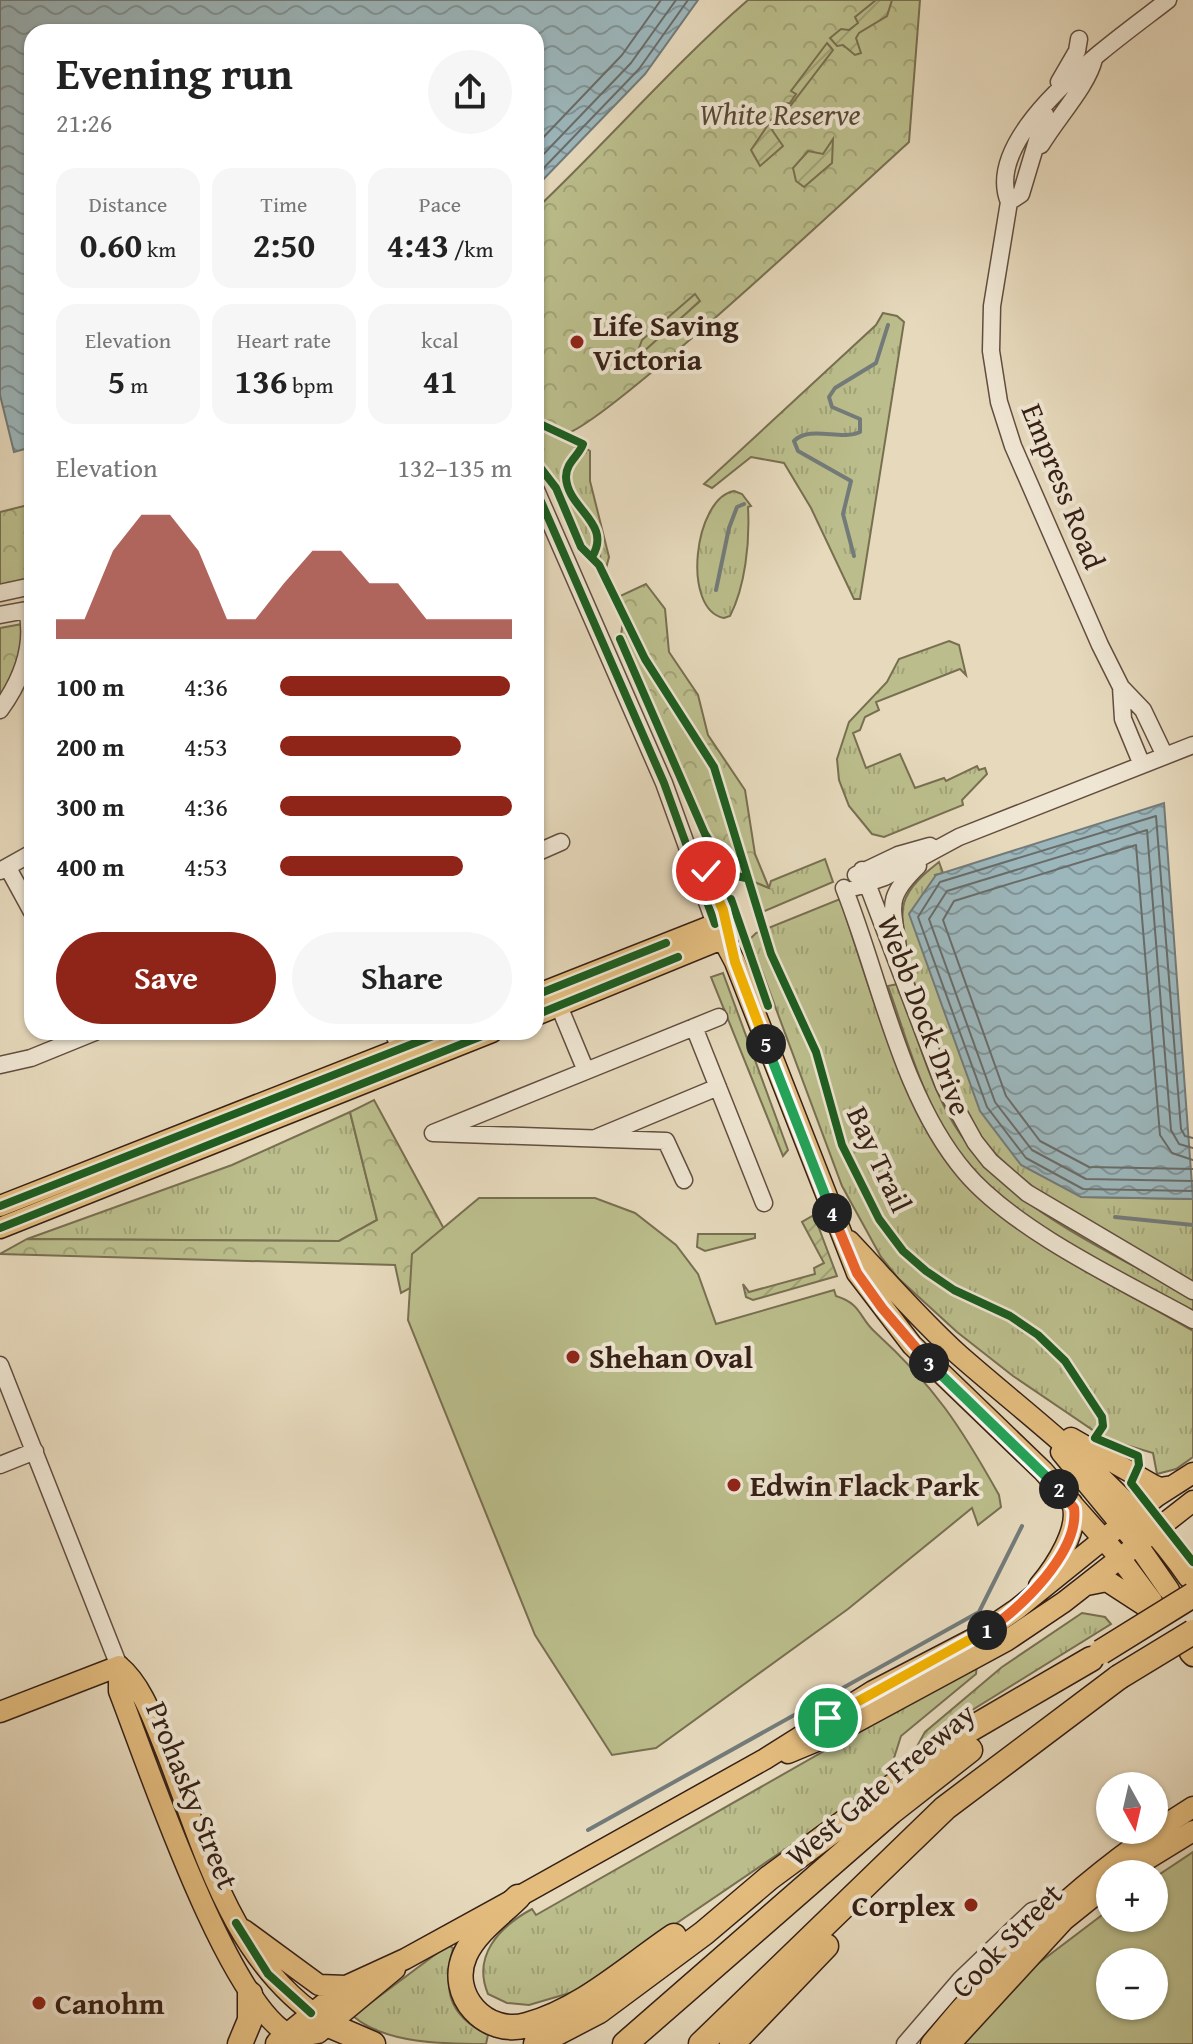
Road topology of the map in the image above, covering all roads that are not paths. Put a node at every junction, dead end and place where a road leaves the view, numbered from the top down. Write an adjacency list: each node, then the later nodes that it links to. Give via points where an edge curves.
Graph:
1 (1168, 0): 3 (street, Empress Road)
2 (1079, 39): 4 (street, Empress Road)
3 (1094, 59): 4 (street, Empress Road); 5 (street, Empress Road, via 1090,77)
4 (1054, 92): 5 (street, Empress Road); 6 (street, Empress Road, via 1011,161 1004,190)
5 (1034, 153): 6 (street, Empress Road, via 1021,194)
6 (1009, 202): 15 (street, Empress Road, via 992,306 991,351 999,402 1013,446)
7 (544, 508): 11 (street)
8 (544, 529): 11 (street)
9 (24, 588): 10 (street)
10 (0, 593)
11 (583, 602): 27 (street, via 706,871)
12 (24, 610): 13 (street)
13 (0, 615)
14 (24, 660): 16 (street)
15 (1121, 687): 18 (street, Empress Road, via 1143,710); 19 (street, Empress Road, via 1123,719)
16 (0, 710)
17 (1193, 745): 18 (street, Webb Dock Drive)
18 (1165, 756): 19 (street, Webb Dock Drive)
19 (1142, 765): 21 (street, Webb Dock Drive)
20 (561, 842): 22 (street)
21 (940, 846): 25 (street, Webb Dock Drive); 28 (street, via 893,897)
22 (544, 849)
23 (24, 858): 24 (street)
24 (4, 870): 26 (street)
25 (864, 878): 28 (street, Webb Dock Drive); 48 (street, Webb Dock Drive, via 844,888 921,1101 965,1173 1025,1224)
26 (24, 900)
27 (723, 930): 29 (main road); 30 (main road); 46 (main road, via 818,1182)
28 (900, 970): 47 (street, Webb Dock Drive, via 951,1104 990,1161 1048,1207)
29 (544, 992)
30 (559, 1006): 31 (main road); 39 (street)
31 (544, 1012)
32 (719, 1017): 33 (street)
33 (694, 1027): 39 (street); 40 (street)
34 (75, 1040): 38 (street)
35 (423, 1040): 37 (main road)
36 (449, 1040): 37 (main road)
37 (400, 1049): 43 (main road); 45 (main road)
38 (0, 1065)
39 (586, 1071): 41 (street, via 433,1133)
40 (718, 1087): 41 (street); 44 (street)
41 (593, 1139): 42 (street, via 666,1141)
42 (684, 1180)
43 (2, 1203)
44 (764, 1203)
45 (0, 1228)
46 (844, 1236): 50 (main road, via 905,1305); 56 (main road, via 857,1273 912,1345)
47 (1193, 1291)
48 (1193, 1320)
49 (0, 1365): 51 (street, Prohasky Street)
50 (1033, 1420): 54 (main road, via 1153,1485); 57 (main road, via 1088,1463)
51 (35, 1451): 52 (street); 68 (street, Prohasky Street)
52 (0, 1465)
53 (1193, 1473): 54 (main road)
54 (1172, 1486): 57 (main road)
55 (1193, 1501): 58 (main road)
56 (1072, 1503): 59 (main road); 65 (main road, via 1071,1531 1044,1580)
57 (1129, 1519): 58 (main road); 59 (main road); 60 (main road)
58 (1154, 1531): 60 (main road); 62 (main road)
59 (1104, 1541): 61 (main road); 65 (main road)
60 (1137, 1544): 61 (main road); 64 (main road)
61 (1120, 1558): 63 (main road); 64 (main road)
62 (1191, 1586): 67 (highway, West Gate Freeway, bridge)
63 (1083, 1587): 64 (main road, via 1107,1581); 70 (main road, via 943,1677 819,1741)
64 (1155, 1599)
65 (1017, 1609): 70 (main road)
66 (1192, 1647): 75 (highway, West Gate Freeway, bridge, via 1119,1677 994,1768)
67 (1096, 1655): 79 (highway, via 969,1730); 93 (highway, West Gate Freeway, via 891,1812)
68 (119, 1666): 69 (main road); 83 (main road, Prohasky Street, via 136,1684 158,1732); 87 (main road, Prohasky Street, via 119,1691 219,1939)
69 (0, 1712)
70 (765, 1759): 81 (main road)
71 (1193, 1793): 73 (main road)
72 (1193, 1807): 74 (main road, Cook Street)
73 (1168, 1816)
74 (1168, 1822)
75 (923, 1828): 85 (highway, West Gate Freeway); 96 (highway, via 911,1856)
76 (1193, 1831): 78 (main road)
77 (1134, 1844): 82 (main road, Cook Street)
78 (1146, 1860)
79 (769, 1878): 81 (highway, via 700,1918 587,1997 520,2027 498,2025 477,2014 460,1980 469,1947); 92 (highway, via 599,2011)
80 (1096, 1894): 99 (main road, Cook Street, via 1064,1920)
81 (518, 1897): 84 (main road)
82 (1057, 1908): 97 (street, Cook Street, via 1032,1911 961,1979); 98 (main road, Cook Street)
83 (236, 1923): 86 (main road, via 319,1985); 88 (main road, Prohasky Street, via 268,1974)
84 (405, 1959): 86 (main road); 88 (main road)
85 (777, 1971): 94 (highway, West Gate Freeway); 95 (highway)
86 (346, 1986): 88 (main road)
87 (250, 1994): 89 (main road, Prohasky Street); 90 (highway, via 250,2020)
88 (319, 2023): 89 (main road); 91 (highway)
89 (282, 2039)
90 (240, 2044)
91 (373, 2044)
92 (536, 2044)
93 (625, 2044)
94 (701, 2044)
95 (716, 2044)
96 (732, 2044)
97 (905, 2044)
98 (931, 2044)
99 (950, 2044)

